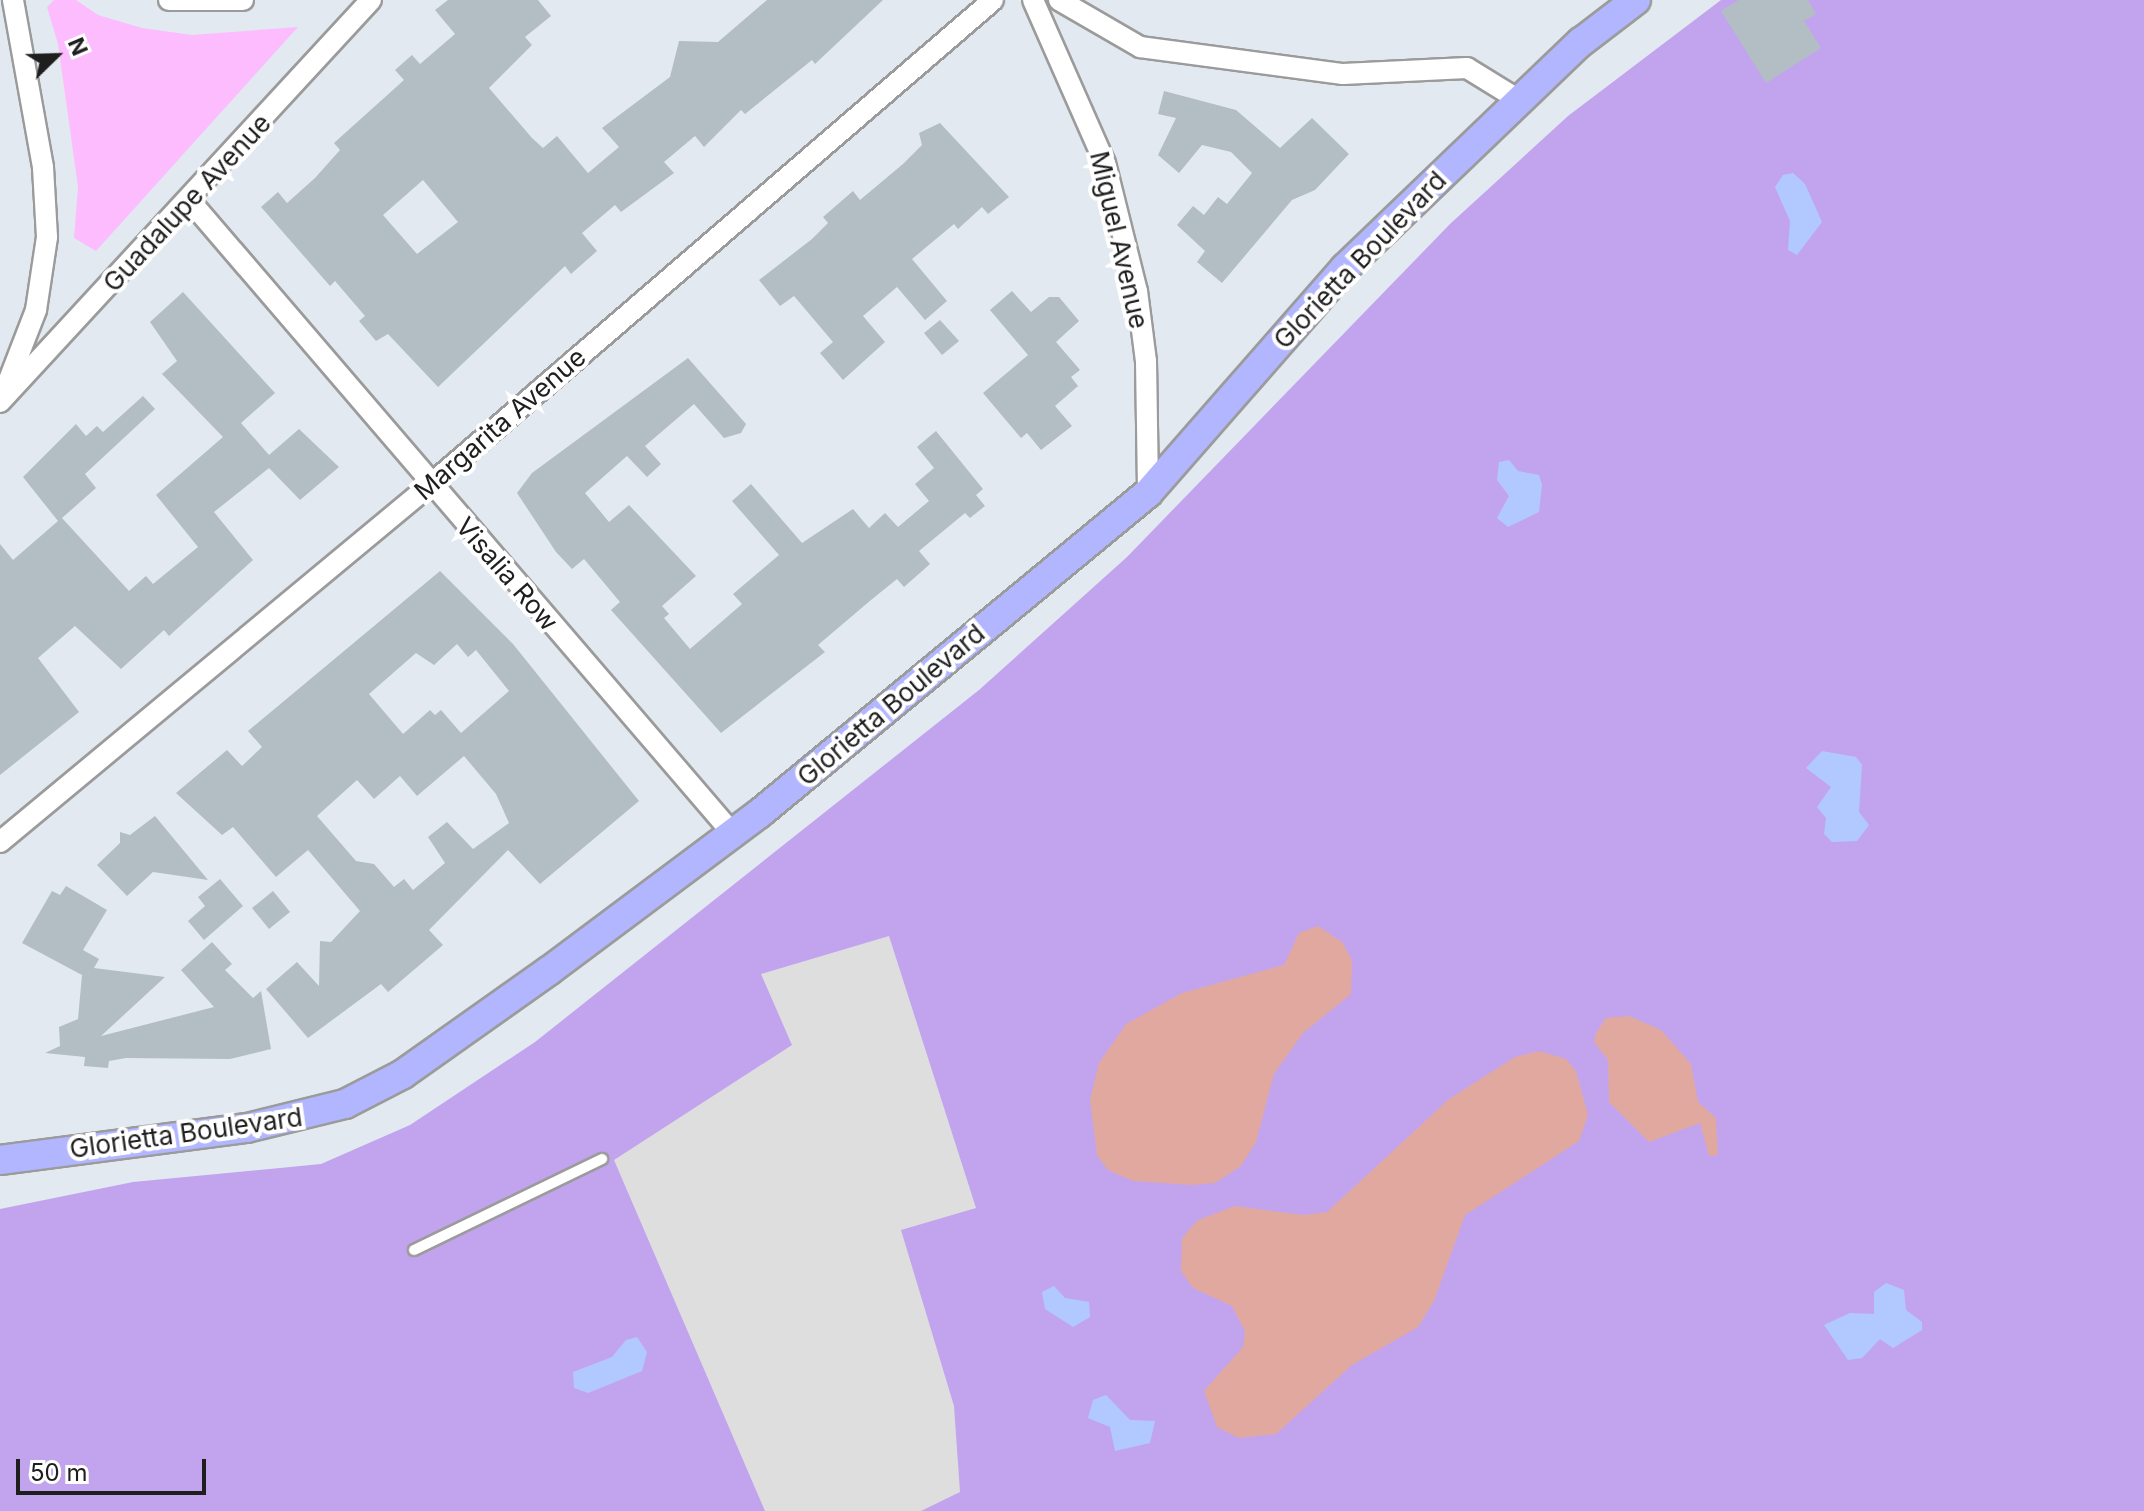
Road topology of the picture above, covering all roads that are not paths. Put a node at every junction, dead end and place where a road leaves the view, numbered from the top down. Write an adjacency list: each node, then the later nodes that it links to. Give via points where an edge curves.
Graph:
1 (13, 0): 11 (street, via 43,167 47,237 36,310)
2 (169, 0): 3 (street)
3 (243, 0)
4 (371, 0): 10 (street, Guadalupe Avenue)
5 (993, 0): 12 (street, Margarita Avenue)
6 (1033, 0): 13 (street, Miguel Avenue, via 1105,163 1137,291 1146,361)
7 (1059, 0): 9 (street, via 1140,47 1343,74 1467,68)
8 (1636, 0): 9 (street, Glorietta Boulevard)
9 (1519, 100): 13 (street, Glorietta Boulevard, via 1345,268)
10 (191, 202): 11 (street, Guadalupe Avenue); 12 (street, Visalia Row)
11 (0, 401)
12 (430, 485): 14 (street, Visalia Row); 15 (street, Margarita Avenue)
13 (1148, 493): 14 (street, Glorietta Boulevard)
14 (733, 834): 17 (street, Glorietta Boulevard, via 403,1074 345,1104 247,1128)
15 (0, 842)
16 (602, 1159): 18 (lane)
17 (0, 1160)
18 (414, 1250)

